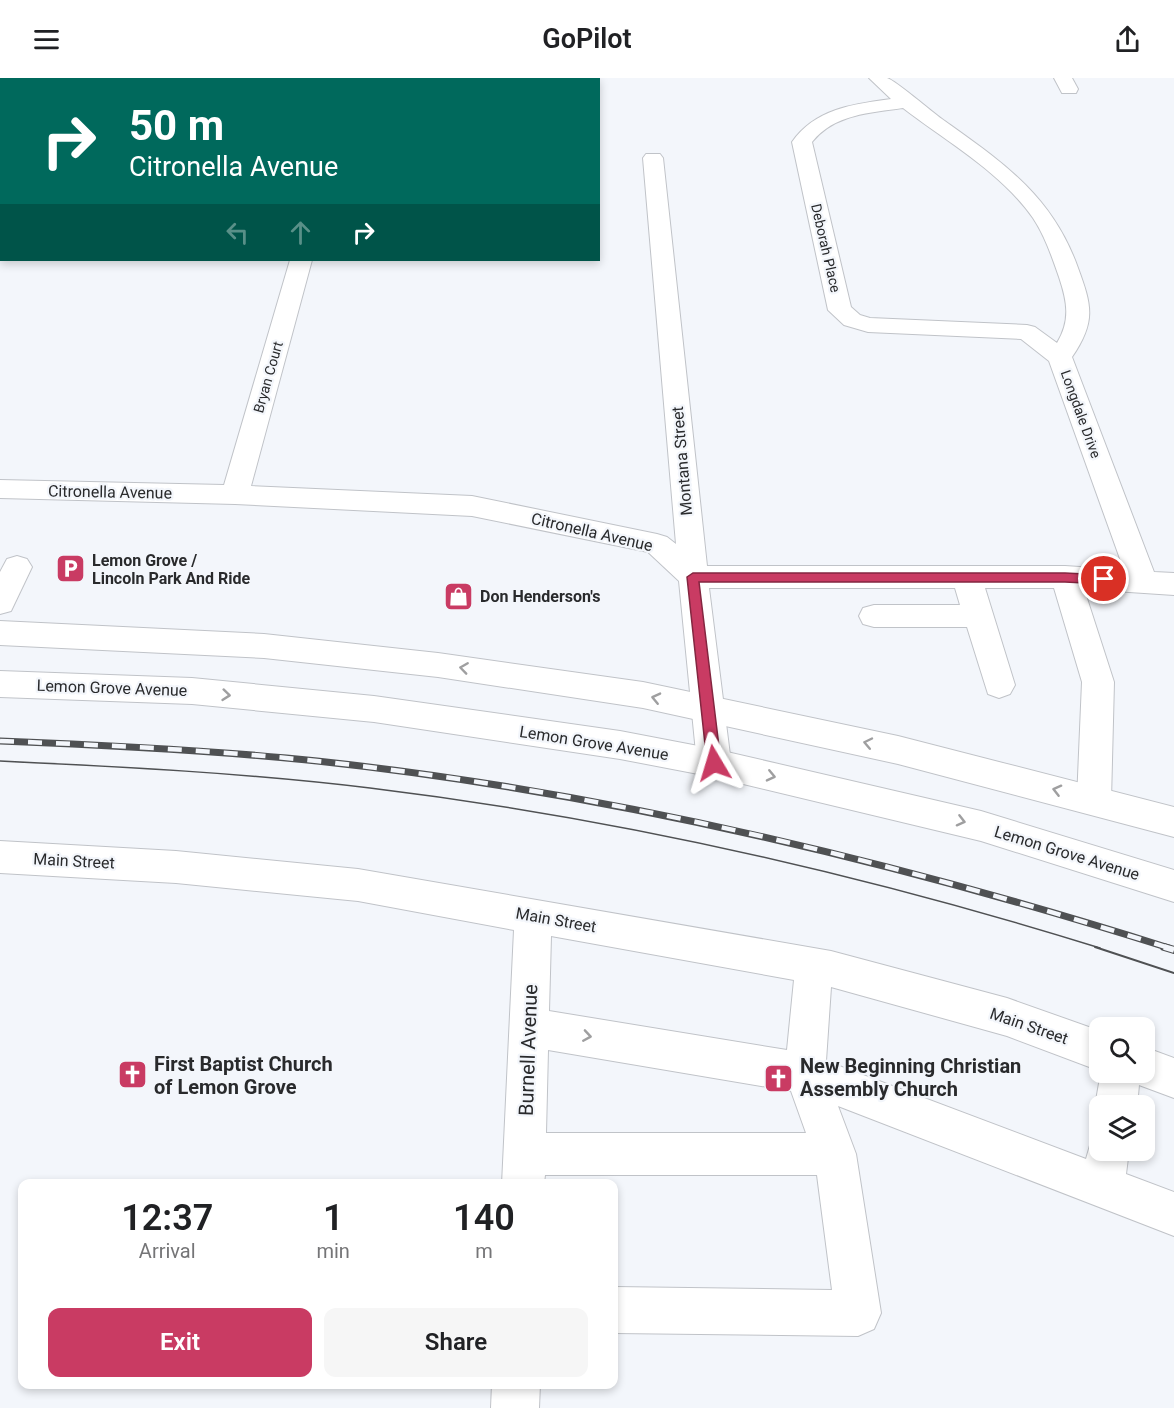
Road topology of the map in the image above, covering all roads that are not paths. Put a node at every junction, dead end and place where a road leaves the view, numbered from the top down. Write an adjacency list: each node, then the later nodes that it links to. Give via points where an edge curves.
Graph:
1 (878, 78): 2 (street, Longdale Drive)
2 (906, 102): 5 (street, Longdale Drive, via 1023,192 1056,238 1081,308 1076,332); 5 (street, Deborah Place, via 840,114 818,124 802,142 840,310 852,320 868,325 1028,332)
3 (653, 158): 9 (street, Montana Street)
4 (301, 261): 7 (street, Bryan Court)
5 (1060, 357): 12 (street, Longdale Drive)
6 (0, 489): 7 (street, Citronella Avenue)
7 (235, 495): 9 (street, Citronella Avenue, via 472,506 657,544)
8 (18, 567): 14 (street)
9 (693, 577): 10 (street); 20 (street, Montana Street)
10 (967, 577): 11 (street); 16 (street)
11 (1065, 577): 12 (street); 22 (street, via 1098,682)
12 (1143, 582): 13 (street)
13 (1174, 584)
14 (0, 603)
15 (874, 616): 16 (street)
16 (979, 616): 19 (street)
17 (0, 633): 20 (street, one-way to 17, via 643,695 438,665 264,646)
18 (0, 684): 21 (street, Lemon Grove Avenue, one-way to 21, via 192,691 374,709 620,745)
19 (999, 685)
20 (708, 710): 21 (street, Montana Street); 22 (street, one-way to 20, via 898,750)
21 (714, 763): 25 (street, Lemon Grove Avenue, one-way to 25, via 981,826)
22 (1094, 800): 23 (street)
23 (1174, 822)
24 (0, 858): 26 (street, Main Street, via 176,867 358,885)
25 (1174, 886)
26 (533, 916): 27 (street, Main Street); 28 (street, Burnell Avenue)
27 (814, 966): 29 (street, Main Street, via 1007,1017); 31 (street)
28 (529, 1027): 31 (street, one-way to 31); 34 (street, Burnell Avenue)
29 (1089, 1046)
30 (1155, 1071): 32 (street)
31 (805, 1073): 33 (street); 35 (street)
32 (1174, 1078)
33 (835, 1154): 34 (street); 37 (street, via 858,1313)
34 (524, 1169)
35 (1106, 1169): 36 (street)
36 (1174, 1214)
37 (618, 1310)
38 (516, 1389): 39 (street)
39 (515, 1408)

